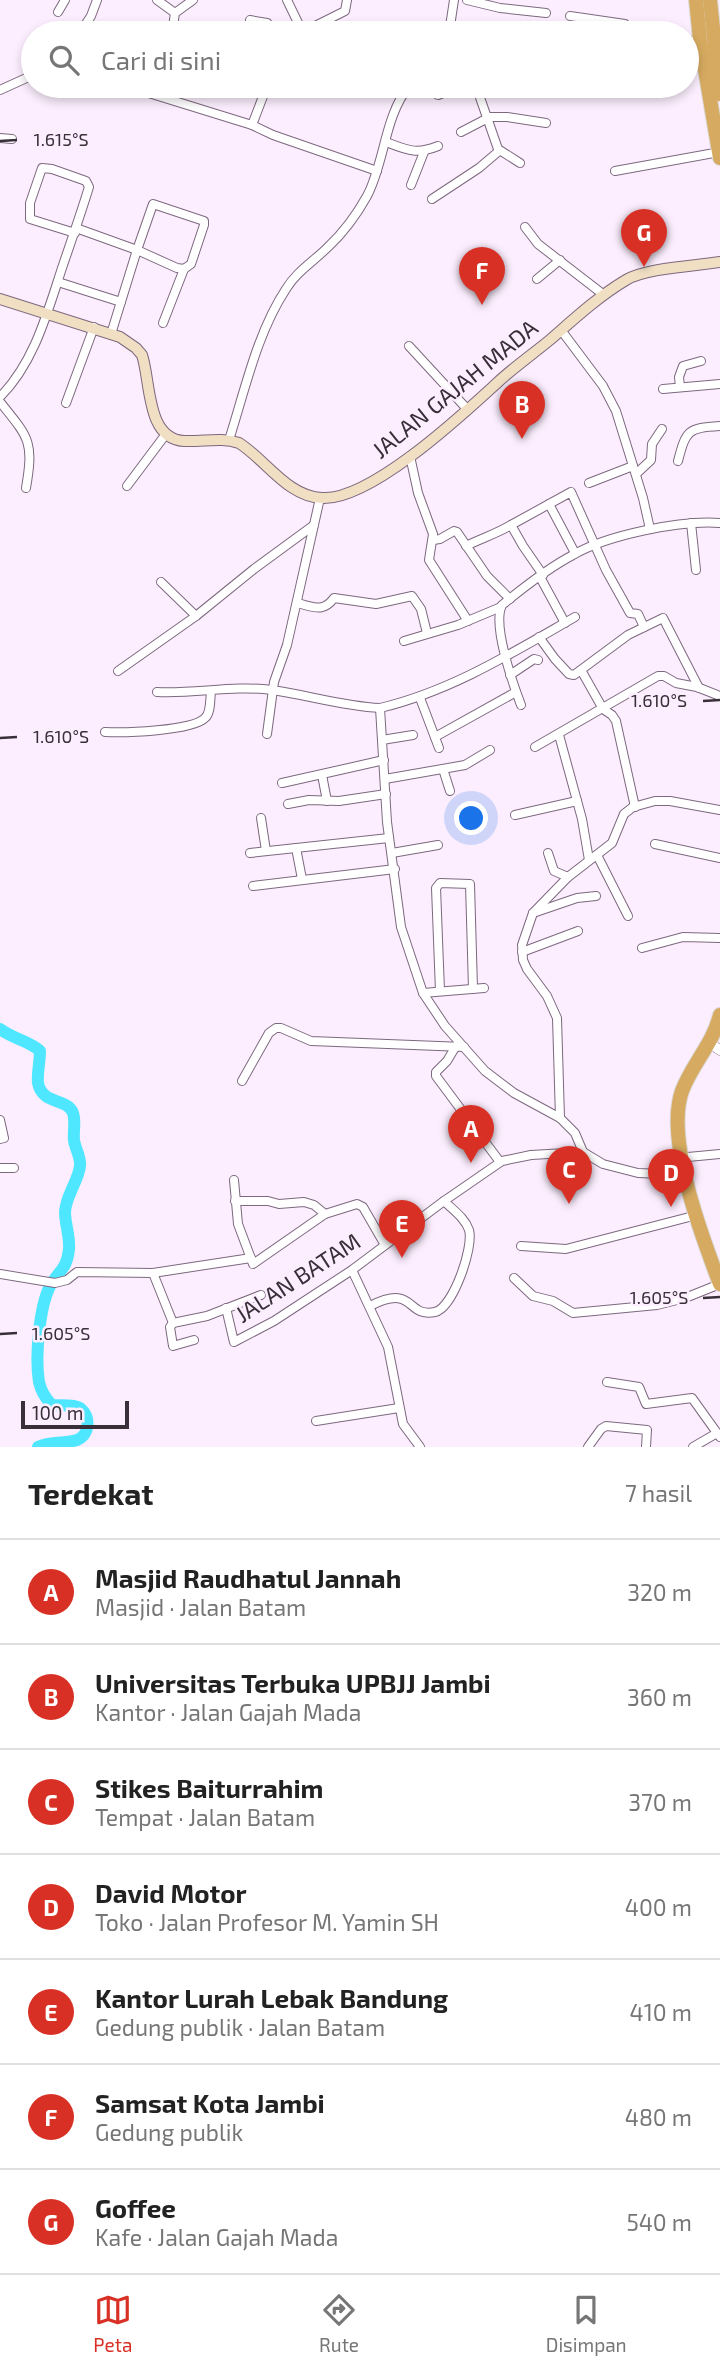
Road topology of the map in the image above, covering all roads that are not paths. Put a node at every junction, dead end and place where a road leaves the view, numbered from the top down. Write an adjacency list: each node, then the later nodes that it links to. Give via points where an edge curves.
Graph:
1 (65, 0): 11 (street)
2 (97, 0): 16 (street)
3 (157, 0): 12 (street)
4 (193, 0): 12 (street)
5 (287, 0): 19 (street)
6 (346, 0): 20 (street, via 345,11)
7 (454, 0): 21 (street)
8 (467, 0): 13 (street)
9 (696, 0): 23 (highway)
10 (710, 0): 23 (highway)
11 (58, 12)
12 (175, 13): 17 (street)
13 (546, 13)
14 (570, 16): 22 (street)
15 (250, 20): 18 (street)
16 (88, 21)
17 (174, 21)
18 (256, 21)
19 (297, 21)
20 (326, 21)
21 (451, 21)
22 (604, 21)
23 (705, 35): 25 (highway); 41 (highway)
24 (21, 80): 26 (street)
25 (720, 88)
26 (0, 90)
27 (176, 98): 33 (street)
28 (262, 98): 33 (street)
29 (403, 98): 37 (street)
30 (481, 98): 31 (street)
31 (485, 118): 32 (street); 34 (street); 39 (street)
32 (546, 123)
33 (252, 125): 43 (street)
34 (461, 132)
35 (0, 138): 36 (street)
36 (12, 139)
37 (386, 142): 40 (street); 43 (street)
38 (438, 146): 40 (street)
39 (499, 151): 42 (street); 46 (street)
40 (424, 152): 45 (street)
41 (720, 154): 44 (street)
42 (520, 163)
43 (377, 171): 74 (street, via 358,212 282,295 258,349)
44 (615, 171)
45 (411, 185)
46 (432, 199)
47 (525, 227): 50 (street)
48 (76, 230): 48 (street, via 30,219 30,203 42,168 88,184); 49 (street); 54 (street)
49 (137, 250): 52 (street); 52 (street, via 153,204 201,219 205,225 191,264); 57 (street)
50 (560, 260): 53 (street); 55 (street)
51 (720, 262): 55 (main road, JALAN GAJAH MADA, via 638,275)
52 (184, 269): 59 (street)
53 (537, 279)
54 (58, 282): 57 (street); 58 (street)
55 (604, 295): 61 (main road, JALAN GAJAH MADA)
56 (0, 299): 58 (main road)
57 (121, 302): 62 (street)
58 (48, 313): 60 (main road); 68 (street, via 36,342)
59 (163, 323)
60 (94, 327): 62 (main road); 69 (street)
61 (561, 330): 70 (main road, JALAN GAJAH MADA); 77 (street, via 610,398)
62 (111, 334): 73 (main road, via 142,355 152,406)
63 (409, 346): 70 (street)
64 (701, 361): 66 (street, via 683,366)
65 (720, 384): 66 (street)
66 (680, 387): 67 (street)
67 (663, 389)
68 (0, 400): 80 (street, via 30,445)
69 (66, 403)
70 (468, 410): 75 (main road, JALAN GAJAH MADA)
71 (720, 426): 76 (street, via 697,427 688,433)
72 (662, 429): 77 (street, via 652,444 651,460)
73 (166, 434): 74 (main road, via 184,441); 79 (street)
74 (229, 440): 81 (main road, via 246,447 298,491)
75 (410, 456): 81 (main road, JALAN GAJAH MADA, via 361,486); 88 (street)
76 (678, 461)
77 (634, 470): 78 (street); 87 (street)
78 (589, 483)
79 (127, 486)
80 (26, 488)
81 (320, 498): 86 (street)
82 (549, 504): 85 (street); 90 (street, via 571,492); 91 (street)
83 (691, 523): 84 (street); 87 (street); 92 (street)
84 (720, 523)
85 (511, 525): 89 (street); 93 (street)
86 (314, 526): 96 (street); 98 (street)
87 (650, 529): 90 (street)
88 (433, 540): 89 (street, via 456,531); 100 (street, via 429,560)
89 (466, 545): 95 (street)
90 (596, 545): 91 (street); 102 (street, via 624,602)
91 (575, 553): 93 (street)
92 (696, 570)
93 (541, 576): 95 (street); 101 (street)
94 (162, 582): 98 (street)
95 (510, 599): 97 (street)
96 (297, 603): 103 (street, via 323,608 334,598 376,604 412,596); 112 (street)
97 (501, 607): 100 (street); 106 (street)
98 (196, 616): 109 (street)
99 (575, 617): 101 (street)
100 (468, 621): 103 (street)
101 (565, 623): 104 (street)
102 (644, 627): 108 (street); 111 (street, via 664,619)
103 (427, 633): 105 (street)
104 (539, 637): 106 (street); 108 (street, via 569,674)
105 (404, 641)
106 (505, 658): 110 (street); 117 (street)
107 (538, 660): 110 (street)
108 (582, 670): 120 (street)
109 (118, 671)
110 (510, 676): 115 (street)
111 (699, 688): 116 (street); 120 (street, via 658,676)
112 (272, 690): 113 (street); 119 (street, via 344,706); 123 (street)
113 (211, 691): 114 (street); 121 (street, via 205,719 189,725)
114 (157, 692)
115 (516, 692): 118 (street); 125 (street)
116 (720, 696)
117 (420, 698): 119 (street); 125 (street)
118 (521, 705)
119 (380, 708): 126 (street)
120 (603, 709): 122 (street); 140 (street, via 616,721)
121 (105, 732)
122 (563, 733): 127 (street); 138 (street)
123 (267, 734)
124 (413, 735): 126 (street)
125 (435, 737): 128 (street)
126 (382, 740): 130 (street)
127 (535, 747)
128 (439, 748)
129 (490, 750): 131 (street, via 465,765)
130 (384, 760): 132 (street); 133 (street)
131 (443, 769): 133 (street); 135 (street)
132 (322, 775): 134 (street); 137 (street)
133 (385, 779): 136 (street)
134 (282, 783)
135 (450, 791)
136 (386, 794): 137 (street); 144 (street)
137 (327, 801): 139 (street)
138 (577, 801): 142 (street); 152 (street)
139 (288, 804)
140 (635, 807): 141 (street, via 670,801); 152 (street, via 624,814 612,843)
141 (720, 810)
142 (515, 815)
143 (261, 818): 148 (street)
144 (389, 838): 147 (street); 150 (street)
145 (655, 844): 153 (street)
146 (438, 845): 150 (street)
147 (296, 848): 148 (street); 156 (street)
148 (265, 851): 149 (street)
149 (250, 853)
150 (392, 853): 154 (street)
151 (548, 853): 155 (street, via 554,871)
152 (594, 857): 155 (street); 160 (street)
153 (720, 858)
154 (395, 869): 156 (street); 168 (street, via 401,927)
155 (568, 877): 159 (street)
156 (302, 879): 157 (street)
157 (253, 886)
158 (596, 896): 159 (street)
159 (533, 913): 164 (street)
160 (628, 916)
161 (578, 931): 164 (street)
162 (720, 937): 163 (street, via 684,937)
163 (642, 948)
164 (522, 952): 173 (street, via 527,969 557,1018)
165 (484, 988): 166 (street)
166 (473, 989): 167 (street); 167 (street, via 470,884 440,883 436,888)
167 (440, 991): 168 (street)
168 (423, 993): 171 (street)
169 (720, 1015): 182 (highway, via 679,1101 677,1130)
170 (719, 1046): 178 (highway, via 694,1084 685,1109)
171 (460, 1047): 172 (street, via 311,1041 275,1028); 173 (street, via 514,1093); 179 (street, via 435,1074)
172 (242, 1081)
173 (560, 1118): 176 (street, via 575,1133)
174 (0, 1120): 175 (street, via 4,1138)
175 (0, 1139)
176 (583, 1152): 179 (street, JALAN BATAM); 182 (street, JALAN BATAM, via 603,1164 638,1173)
177 (720, 1154): 178 (street)
178 (688, 1157): 191 (highway)
179 (500, 1162): 185 (street, JALAN BATAM)
180 (0, 1168): 181 (street)
181 (14, 1168)
182 (686, 1175): 187 (highway)
183 (234, 1180): 184 (street)
184 (235, 1201): 186 (street, via 304,1202); 190 (street)
185 (444, 1201): 188 (street, JALAN BATAM); 198 (street, via 467,1226 470,1240 445,1306 435,1312 419,1311 395,1297)
186 (325, 1214): 188 (street, via 359,1204); 190 (street, via 253,1264)
187 (697, 1216): 189 (street, via 566,1249); 196 (highway)
188 (385, 1245): 192 (street, JALAN BATAM)
189 (521, 1247)
190 (251, 1258): 193 (street)
191 (720, 1263)
192 (352, 1270): 198 (street); 199 (street, JALAN BATAM, via 234,1342)
193 (153, 1273): 194 (street, via 82,1271 55,1283); 200 (street)
194 (0, 1274)
195 (514, 1278): 196 (street, via 533,1296 573,1312 657,1304)
196 (720, 1284)
197 (261, 1295): 199 (street)
198 (370, 1306): 203 (street, via 388,1347)
199 (226, 1308): 200 (street)
200 (173, 1322): 201 (street, via 173,1346)
201 (194, 1340)
202 (607, 1382): 205 (street, via 639,1387 646,1404 692,1398)
203 (398, 1408): 204 (street); 206 (street, via 405,1428)
204 (316, 1421)
205 (719, 1435): 209 (street)
206 (420, 1447)
207 (588, 1447): 208 (street, via 606,1426 648,1430)
208 (646, 1447)
209 (693, 1447)

